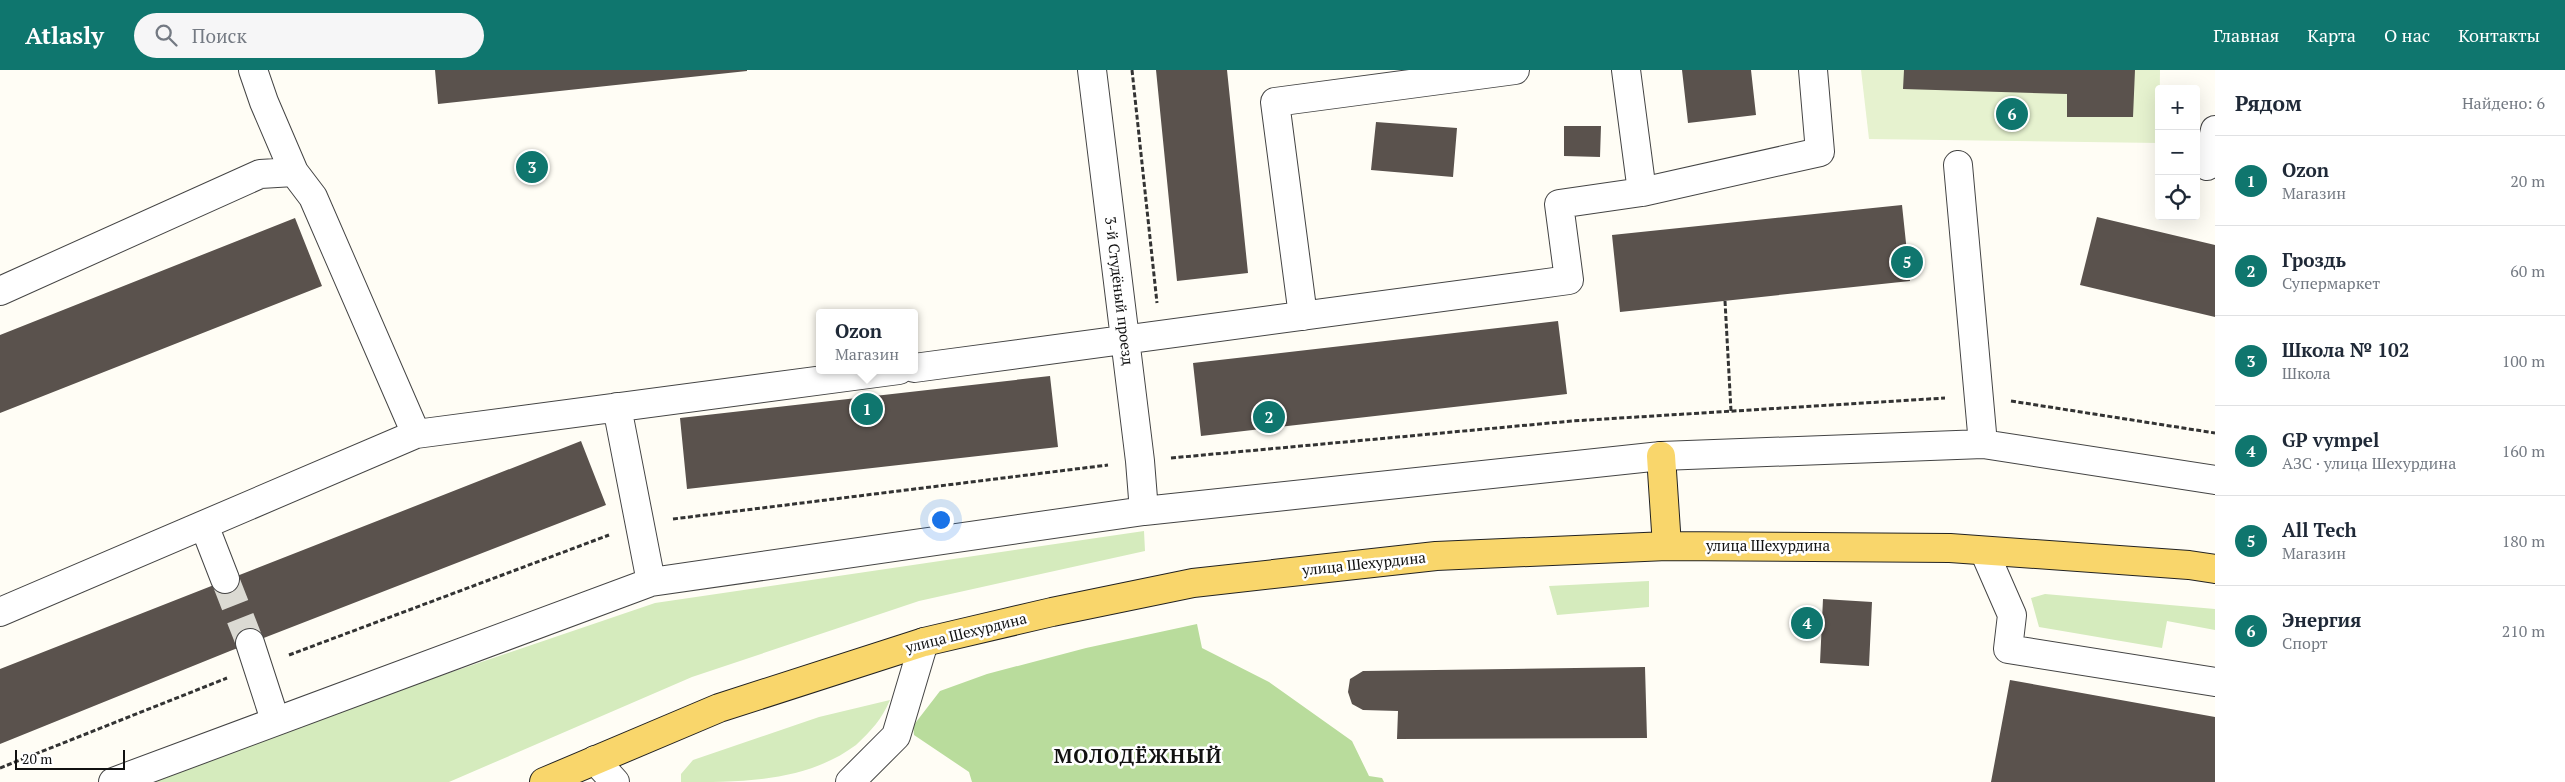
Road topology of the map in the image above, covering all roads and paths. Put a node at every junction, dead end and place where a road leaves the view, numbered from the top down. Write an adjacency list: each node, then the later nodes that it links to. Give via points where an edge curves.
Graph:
1 (253, 70): 10 (street)
2 (1092, 70): 16 (street, 3-й Студёный проезд)
3 (1132, 70): 15 (path)
4 (1515, 70): 14 (street, via 1275,102)
5 (1626, 70): 11 (street)
6 (1813, 70): 11 (street, via 1820,152)
7 (2215, 130): 9 (street)
8 (1958, 165): 22 (street)
9 (2207, 166)
10 (294, 172): 12 (street, via 260,174); 21 (street, via 313,196)
11 (1642, 192): 14 (street, via 1559,204 1569,280)
12 (0, 291)
13 (1725, 301): 20 (path)
14 (1303, 316): 15 (street)
15 (1160, 336): 16 (street)
16 (1125, 340): 17 (street); 27 (street, 3-й Студёный проезд)
17 (918, 367)
18 (869, 374): 19 (street)
19 (617, 407): 21 (street); 33 (street)
20 (1731, 411)
21 (416, 434): 28 (street)
22 (1983, 444): 24 (street); 26 (street)
23 (1174, 448): 25 (path)
24 (1661, 456): 27 (street); 29 (main road)
25 (1175, 458)
26 (2215, 480)
27 (1144, 511): 33 (street)
28 (204, 525): 32 (street); 34 (street)
29 (1667, 546): 30 (main road, улица Шехурдина); 35 (main road, улица Шехурдина, via 1436,556 1193,583)
30 (1984, 550): 31 (main road, улица Шехурдина); 37 (street, via 2012,616 2008,649)
31 (2215, 569)
32 (225, 579)
33 (651, 582): 38 (street)
34 (0, 612)
35 (924, 642): 39 (main road, улица Шехурдина, via 719,708); 43 (street, via 896,736)
36 (250, 643): 38 (street)
37 (2215, 682)
38 (275, 720): 40 (street)
39 (595, 760): 41 (main road, улица Шехурдина); 42 (street)
40 (126, 780)
41 (544, 782)
42 (615, 782)
43 (850, 782)

